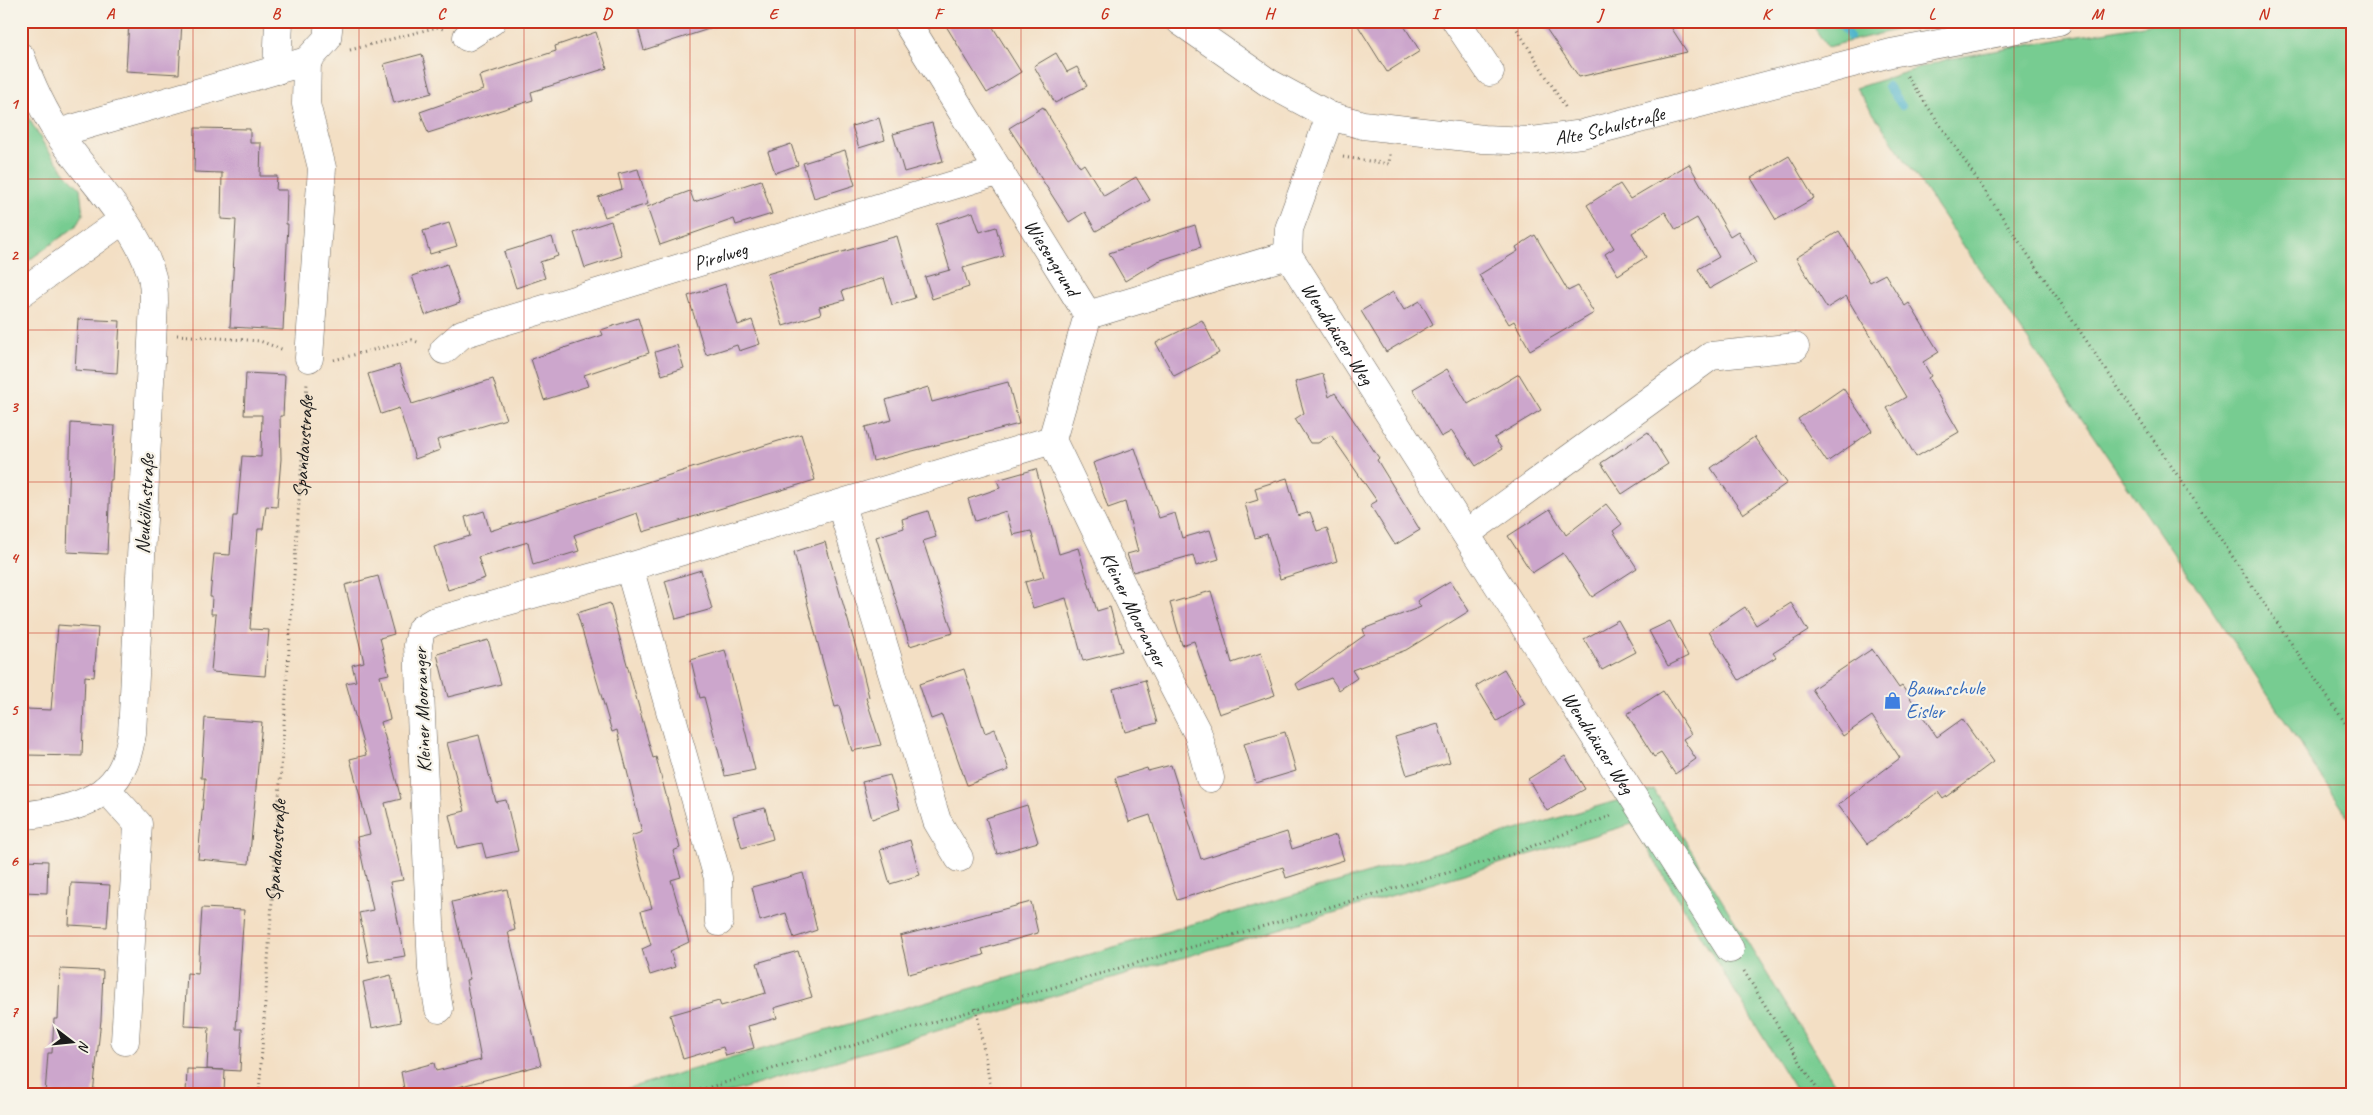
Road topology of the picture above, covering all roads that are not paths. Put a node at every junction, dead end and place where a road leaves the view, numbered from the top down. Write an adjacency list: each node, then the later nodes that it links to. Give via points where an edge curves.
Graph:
1 (279, 21): 11 (street)
2 (329, 21): 10 (street, via 327,39)
3 (492, 21): 8 (street)
4 (906, 21): 15 (street, Wiesengrund)
5 (1180, 21): 13 (street, Alte Schulstraße, via 1269,83)
6 (1456, 21): 12 (street)
7 (2059, 21): 13 (street, Alte Schulstraße, via 1891,53 1582,134 1531,141 1482,139 1363,125)
8 (467, 37)
9 (21, 57): 14 (street, Neuköllnstraße, via 36,98)
10 (307, 61): 11 (street); 22 (street, via 306,104 322,168)
11 (277, 70): 14 (street)
12 (1490, 72)
13 (1330, 116): 17 (street, via 1289,229)
14 (58, 133): 16 (street, Neuköllnstraße)
15 (1000, 171): 19 (street, Wiesengrund); 21 (street, Pirolweg, via 462,334)
16 (123, 220): 18 (street); 28 (street, Neuköllnstraße, via 152,277 154,334 132,734 123,766)
17 (1288, 255): 19 (street, Wiesengrund); 25 (street, Wendhäuser Weg)
18 (21, 293)
19 (1088, 315): 23 (street)
20 (1795, 347): 25 (street, via 1711,356)
21 (444, 350)
22 (309, 358)
23 (1052, 440): 24 (street, Kleiner Mooranger); 27 (street, Kleiner Mooranger, via 1198,734)
24 (841, 505): 26 (street, Kleiner Mooranger); 30 (street, via 937,821)
25 (1467, 533): 32 (street, Wendhäuser Weg)
26 (629, 568): 31 (street, via 718,878); 33 (street, Kleiner Mooranger, via 433,622 421,629 418,645 432,968)
27 (1210, 778)
28 (106, 788): 29 (street, Neuköllnstraße, via 81,805 58,812); 34 (street, via 138,824)
29 (21, 816)
30 (959, 858)
31 (720, 922)
32 (1730, 949)
33 (439, 1009)
34 (125, 1041)

